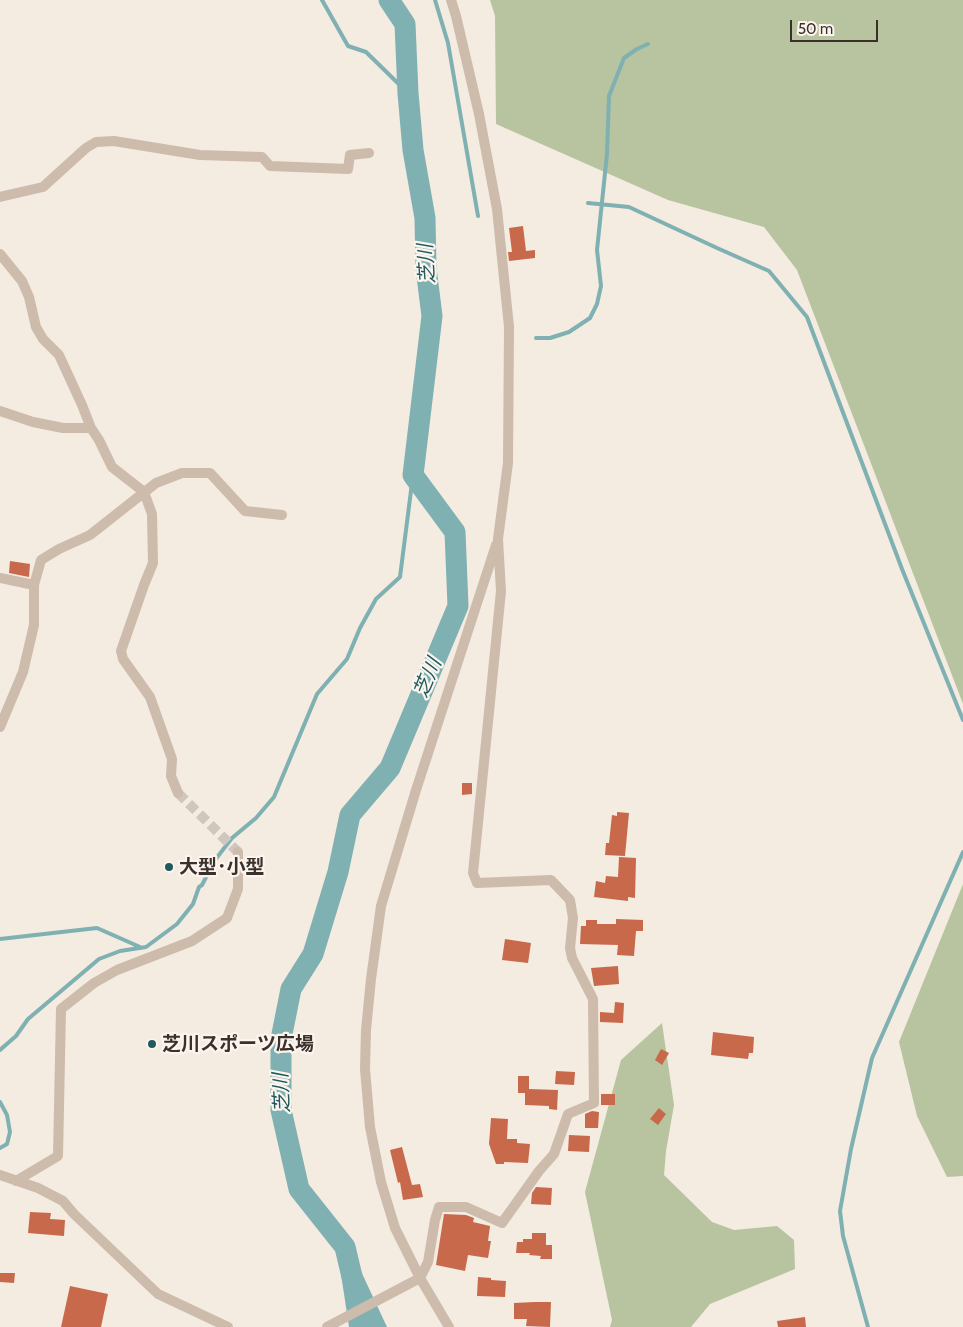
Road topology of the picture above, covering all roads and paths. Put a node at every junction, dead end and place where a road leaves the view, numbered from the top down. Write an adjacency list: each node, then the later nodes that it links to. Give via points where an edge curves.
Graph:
1 (451, 0): 9 (street, via 479,114 497,209 509,327 508,463)
2 (369, 154): 3 (street, via 350,155 348,169 270,166 262,157 200,155 114,141 96,142 43,187)
3 (0, 197)
4 (0, 254): 6 (street, via 22,281 36,327 59,355)
5 (0, 411): 6 (street, via 64,428)
6 (91, 428): 7 (street, via 112,467)
7 (144, 492): 8 (street, via 156,483 182,473 210,474 245,512); 11 (street, via 90,535 41,560); 13 (street, via 152,514 153,563 121,651 123,659 150,697 172,759 171,776)
8 (282, 516)
9 (498, 539): 17 (street, via 396,854 381,906 371,979 364,1069 370,1127 381,1182 395,1228); 17 (street, via 501,591 473,873 477,883 551,880 570,900 572,958 593,999 594,1103 568,1114 554,1154 502,1223 466,1207 439,1207 428,1262)
10 (0, 578): 11 (street)
11 (34, 585): 12 (street, via 34,625 23,672)
12 (0, 727)
13 (178, 793)
14 (238, 852): 16 (street, via 238,889 227,918 192,941 94,982 61,1009 58,1156)
15 (0, 1175): 16 (street)
16 (16, 1180): 18 (street, via 63,1201 158,1294)
17 (420, 1278): 19 (street); 20 (street)
18 (228, 1327)
19 (327, 1327)
20 (449, 1327)

